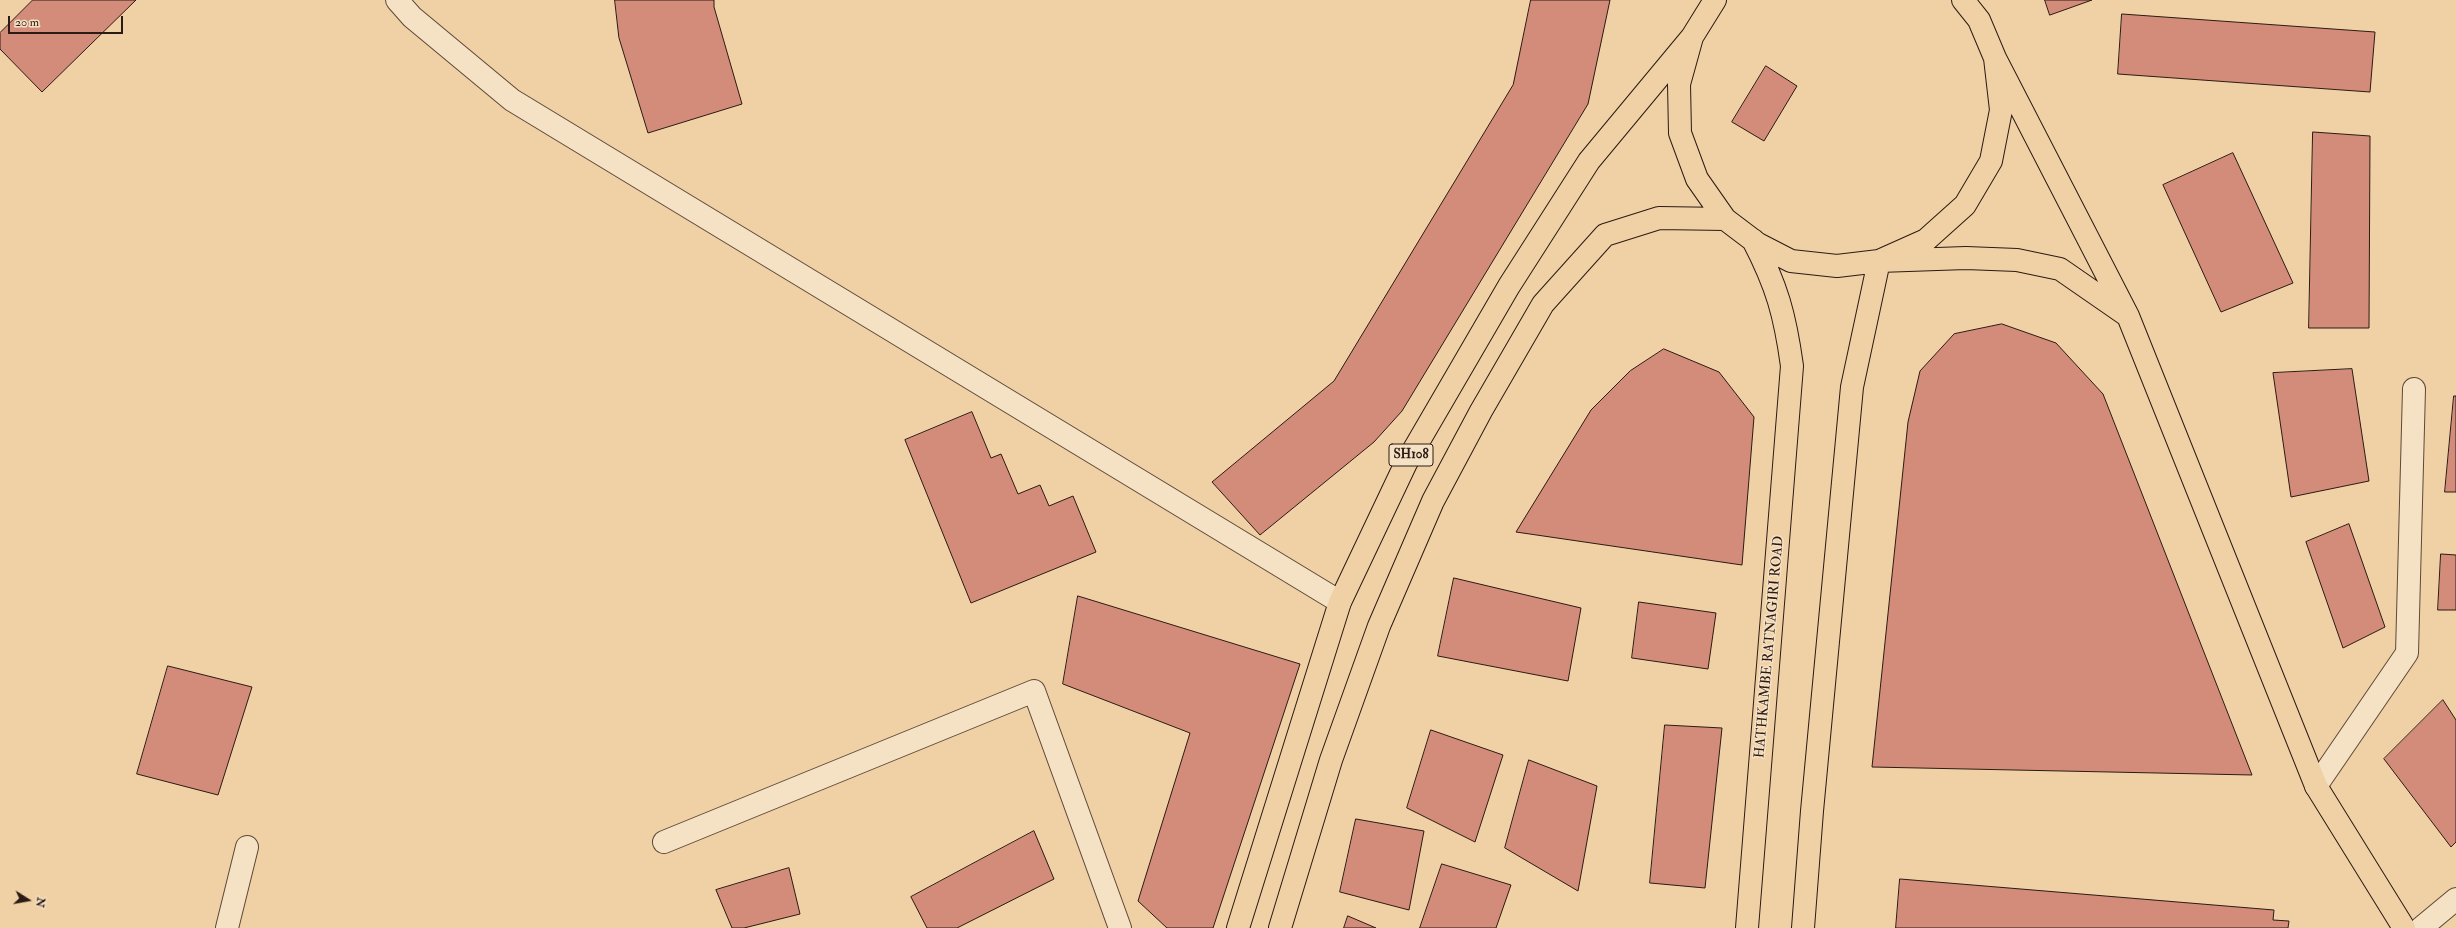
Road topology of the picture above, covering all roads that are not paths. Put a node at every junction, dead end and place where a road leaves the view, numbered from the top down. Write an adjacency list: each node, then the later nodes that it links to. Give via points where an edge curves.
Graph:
1 (397, 0): 11 (street, via 412,17 512,100)
2 (1715, 0): 4 (main road)
3 (1963, 0): 5 (main road, via 1979,20)
4 (1692, 37): 6 (main road, via 1679,84 1680,133 1696,179); 11 (main road, SH108, via 1589,161 1509,286 1406,463)
5 (1995, 58): 8 (main road, via 2001,110 1991,161 1965,206 1926,240); 9 (main road)
6 (1725, 219): 7 (main road); 19 (main road, via 1659,218 1606,235 1543,304 1480,411 1433,501 1379,626 1331,760)
7 (1753, 240): 8 (main road, via 1791,261 1837,266); 20 (main road, HATHKAMBE RATNAGIRI ROAD, via 1771,274 1783,311 1792,366)
8 (1879, 261): 9 (main road, via 1966,258 2024,261 2060,269); 21 (main road, via 1852,387)
9 (2128, 316): 12 (main road)
10 (2414, 389): 12 (street, via 2407,653)
11 (1340, 602): 18 (main road, SH108)
12 (2316, 786): 22 (main road)
13 (664, 842): 17 (street, via 1034,691)
14 (247, 847): 16 (street)
15 (2456, 899): 23 (street)
16 (227, 928)
17 (1120, 928)
18 (1238, 928)
19 (1280, 928)
20 (1747, 928)
21 (1803, 928)
22 (2404, 928)
23 (2421, 928)

